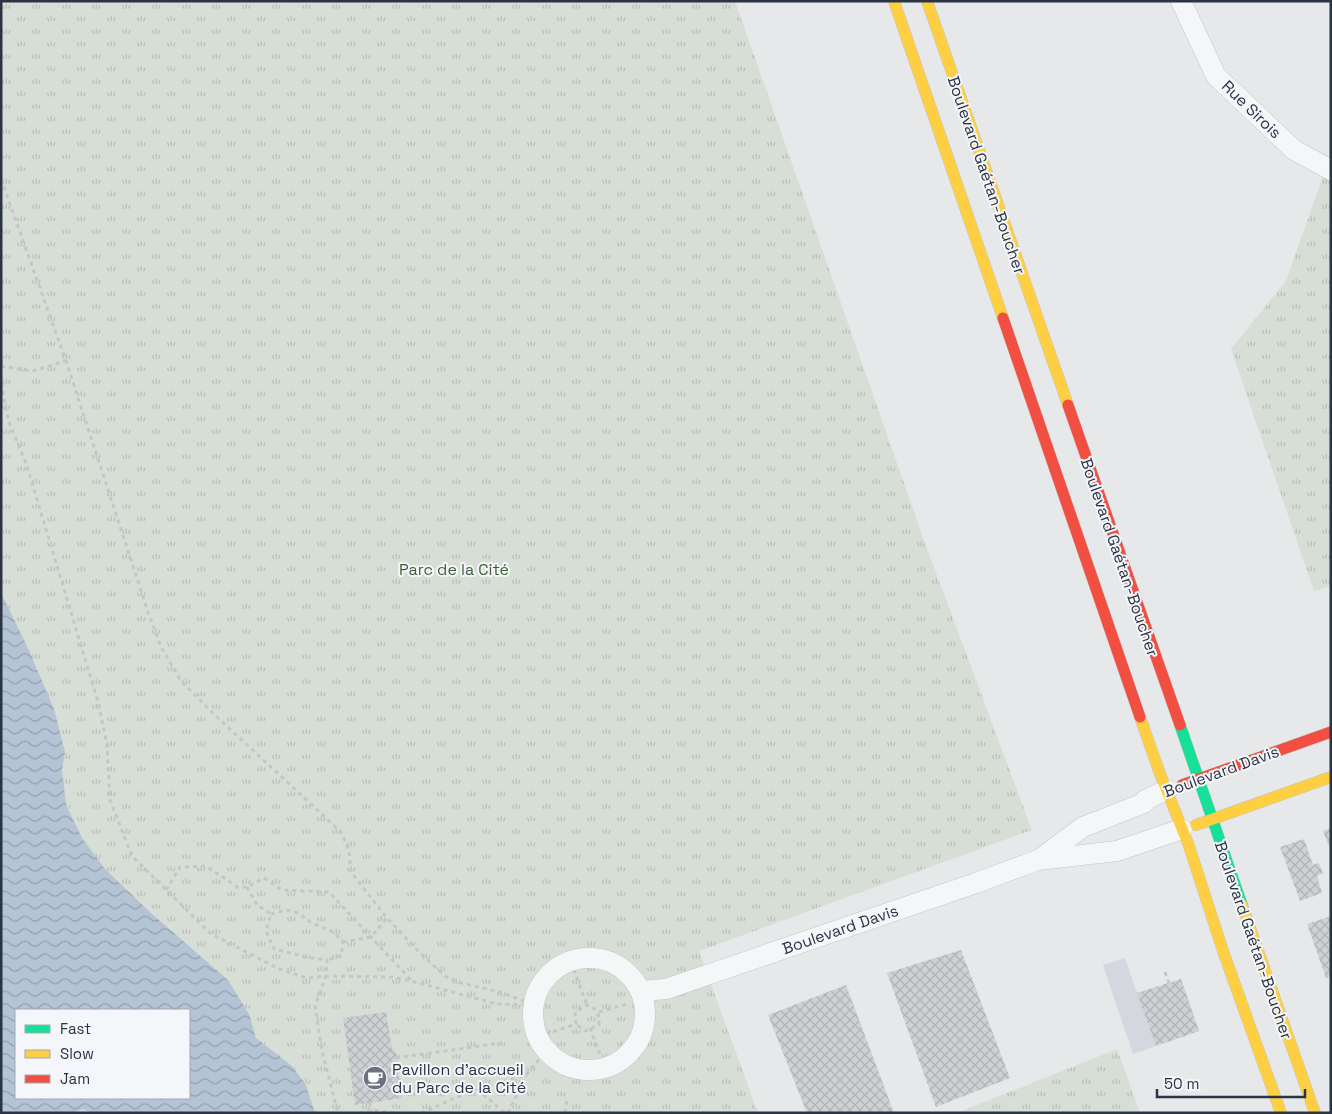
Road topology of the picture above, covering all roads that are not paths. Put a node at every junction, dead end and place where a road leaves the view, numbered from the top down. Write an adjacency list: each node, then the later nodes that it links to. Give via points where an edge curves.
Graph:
1 (894, 1): 8 (main road, Boulevard Gaétan-Boucher)
2 (927, 1): 7 (main road, Boulevard Gaétan-Boucher)
3 (1181, 1): 4 (street, Rue Sirois, via 1216,76 1294,150)
4 (1331, 170)
5 (1331, 732): 7 (main road, Boulevard Davis)
6 (1331, 777): 9 (main road, Boulevard Davis)
7 (1198, 780): 8 (main road, Boulevard Davis); 9 (main road, Boulevard Gaétan-Boucher)
8 (1167, 790): 10 (main road, Boulevard Gaétan-Boucher); 11 (street, Boulevard Davis, via 1144,803 1083,827)
9 (1212, 819): 10 (main road, Boulevard Davis); 14 (main road, Boulevard Gaétan-Boucher)
10 (1182, 829): 11 (street, Boulevard Davis, via 1117,851); 13 (main road, Boulevard Gaétan-Boucher)
11 (1038, 860): 12 (street, Boulevard Davis)
12 (642, 996): 12 (street, via 631,976 617,965 600,959 582,959 551,974 540,988 534,1005 534,1021 542,1043 560,1062 576,1069 605,1068 626,1056 638,1043 644,1026)
13 (1281, 1113)
14 (1315, 1113)

